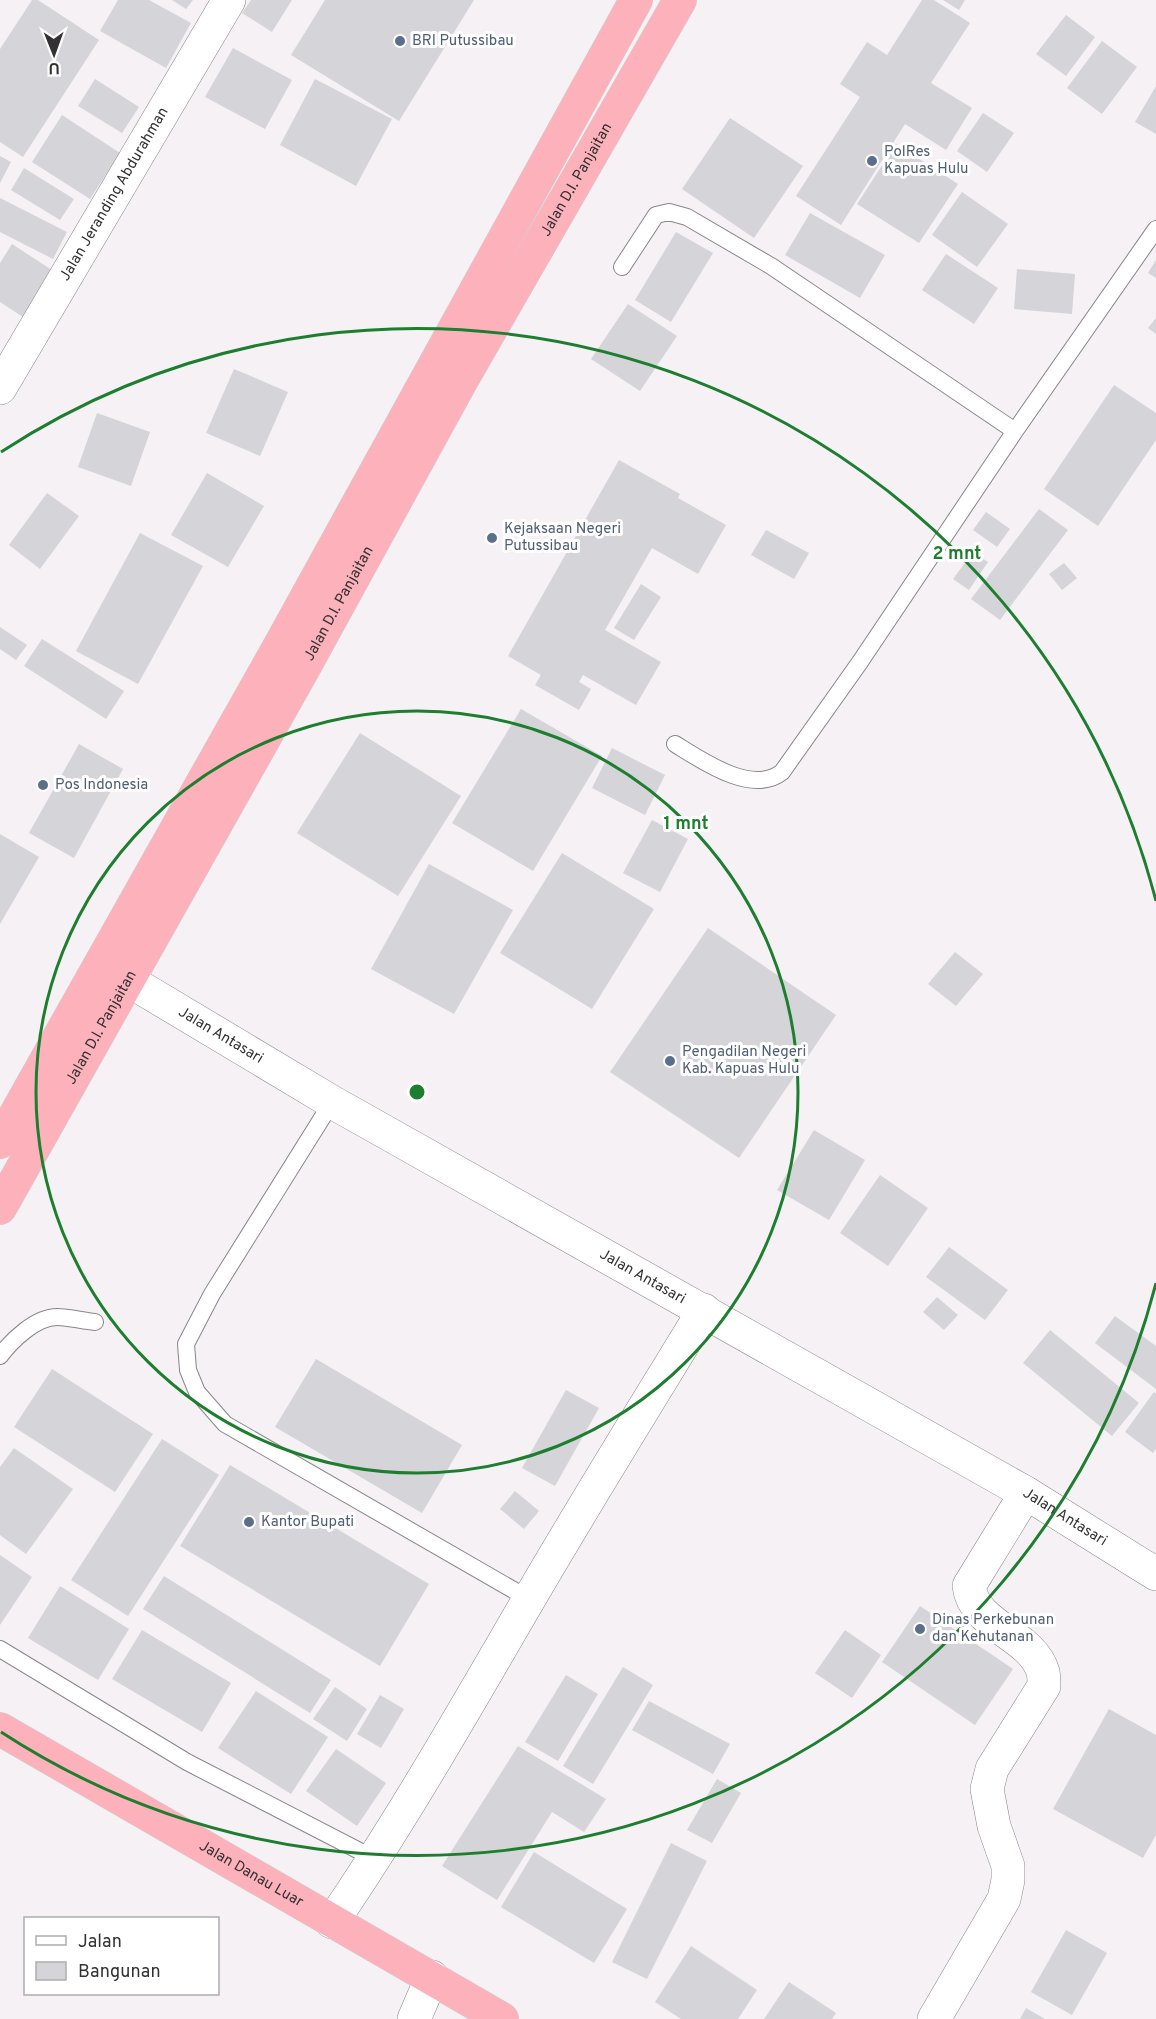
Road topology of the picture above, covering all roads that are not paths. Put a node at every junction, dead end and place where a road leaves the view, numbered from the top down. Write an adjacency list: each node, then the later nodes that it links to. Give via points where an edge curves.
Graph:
1 (229, 0): 6 (street, Jalan Jeranding Abdurahman)
2 (636, 0): 8 (highway, Jalan D.I. Panjaitan)
3 (680, 0): 8 (highway, Jalan D.I. Panjaitan, via 460,382)
4 (1156, 229): 7 (lane)
5 (622, 267): 7 (lane, via 656,215 679,214 771,266)
6 (0, 388)
7 (1015, 431): 9 (lane, via 782,772 765,780 741,778)
8 (292, 656): 10 (highway, Jalan D.I. Panjaitan); 12 (highway, Jalan D.I. Panjaitan)
9 (675, 744)
10 (128, 980): 11 (street, Jalan Antasari); 13 (highway, Jalan D.I. Panjaitan)
11 (332, 1102): 14 (street, Jalan Antasari); 19 (lane, via 212,1294 186,1344 188,1370 197,1392 225,1424)
12 (0, 1142)
13 (0, 1208)
14 (704, 1310): 17 (street, Jalan Antasari); 19 (street)
15 (95, 1322): 16 (lane, via 56,1317 40,1322)
16 (0, 1356)
17 (1026, 1493): 18 (street, Jalan Antasari); 27 (street, via 969,1586 970,1597 1031,1653 1042,1671 1044,1686 992,1769 987,1789 1008,1866 1004,1899)
18 (1156, 1574)
19 (529, 1599): 22 (street)
20 (0, 1648): 22 (lane, via 187,1762)
21 (0, 1729): 23 (highway, Jalan Danau Luar)
22 (375, 1859): 23 (street)
23 (332, 1922): 24 (highway, Jalan Danau Luar)
24 (432, 1977): 25 (street); 26 (highway, Jalan Danau Luar)
25 (414, 2019)
26 (502, 2019)
27 (934, 2019)

